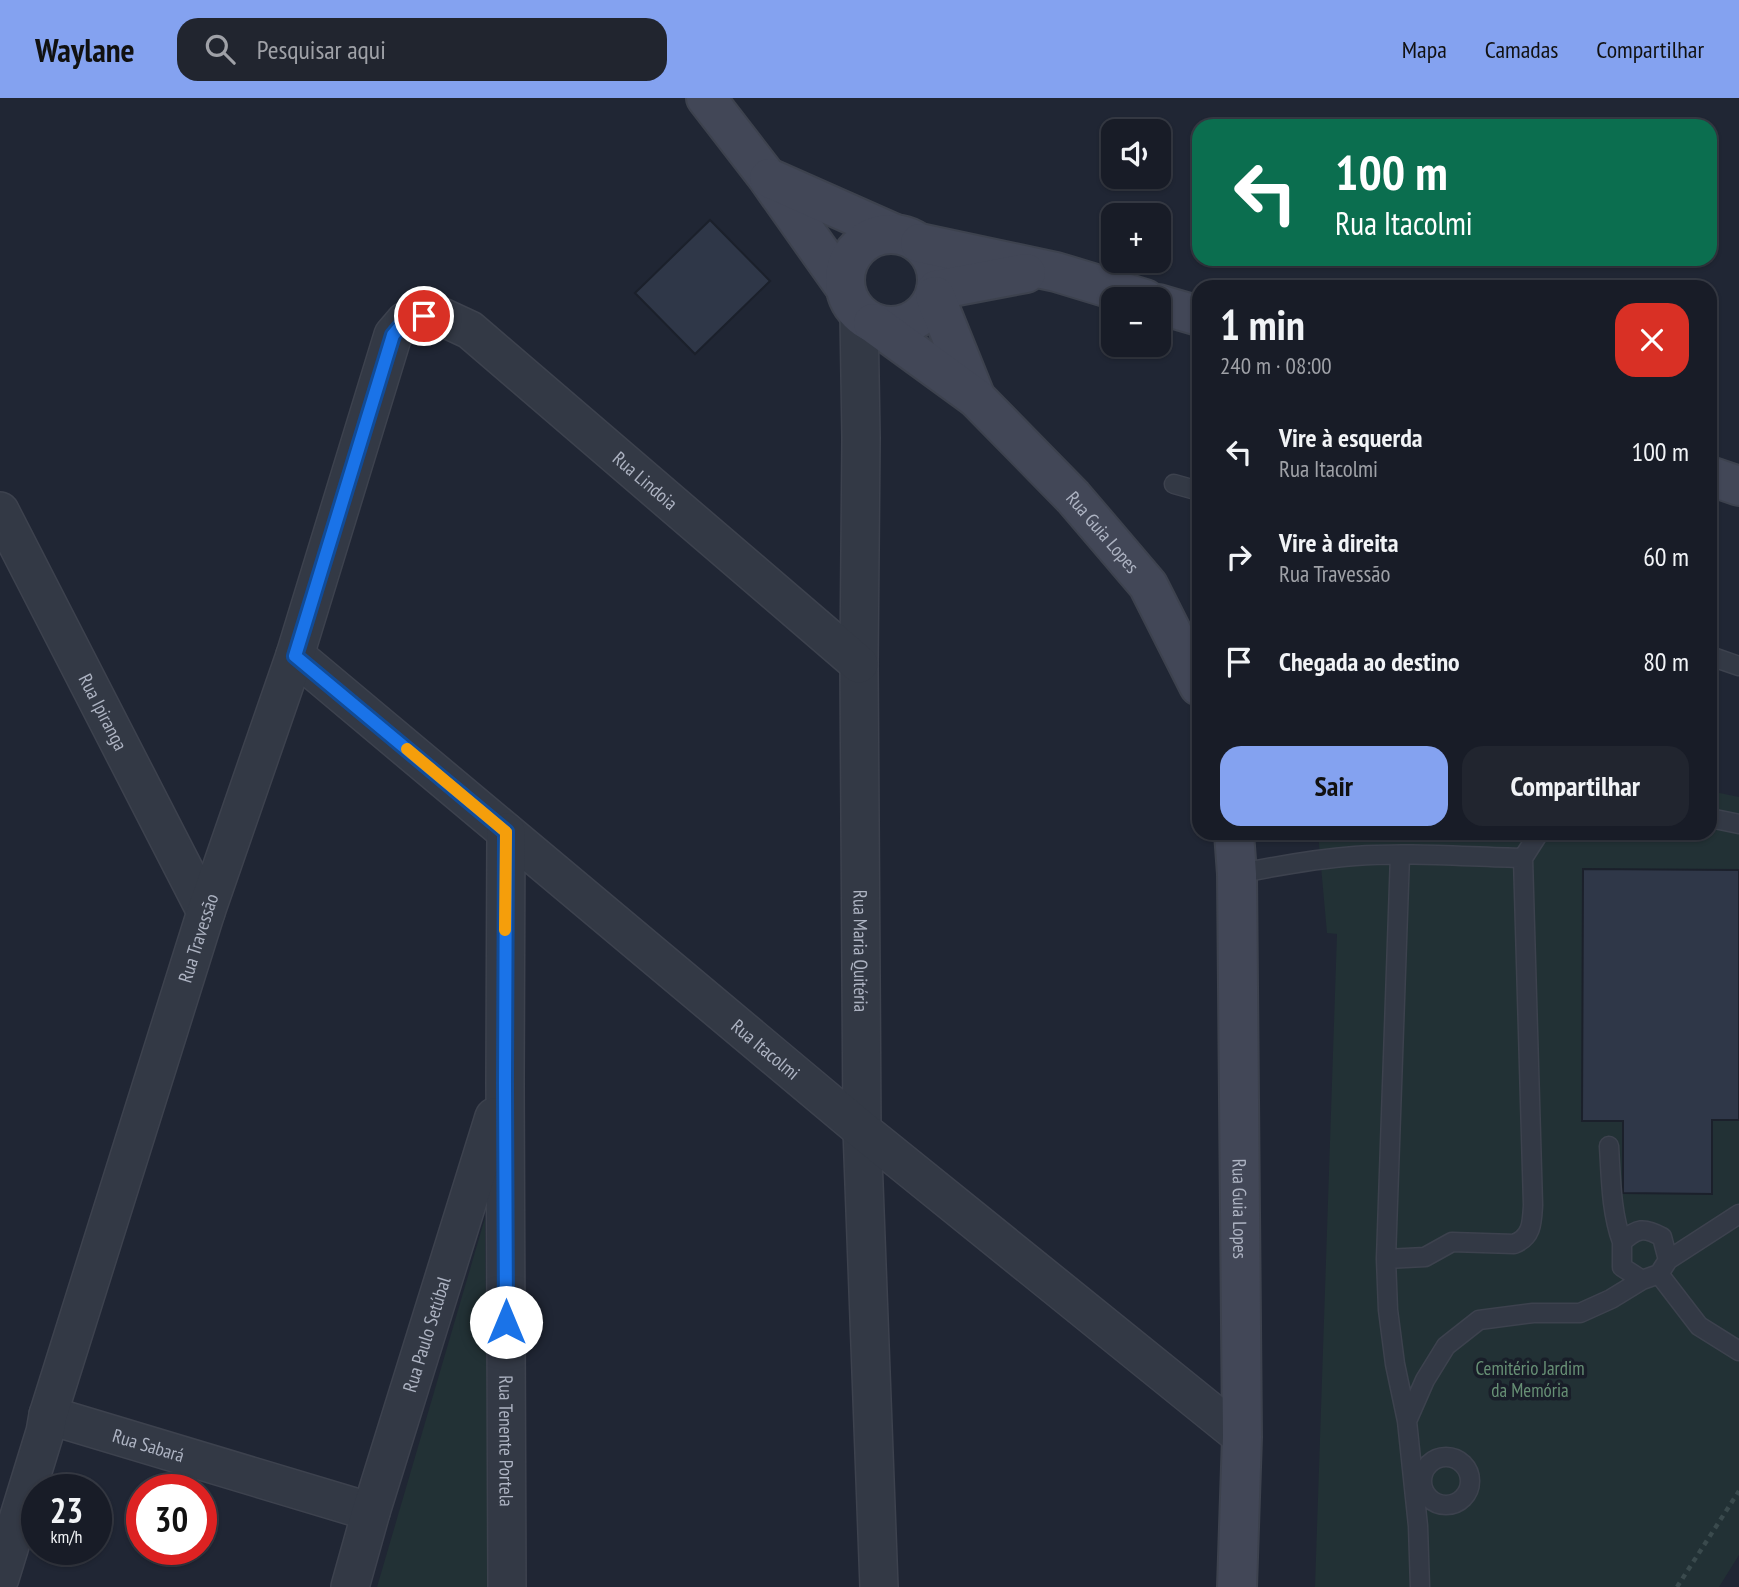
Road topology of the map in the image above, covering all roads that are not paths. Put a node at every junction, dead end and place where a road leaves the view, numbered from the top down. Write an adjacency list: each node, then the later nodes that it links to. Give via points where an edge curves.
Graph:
1 (706, 98): 2 (main road, Rua Guia Lopes)
2 (767, 177): 3 (main road, Rua Guia Lopes); 7 (main road, Rua Guia Lopes)
3 (906, 238): 4 (main road, Rua Guia Lopes); 6 (main road, via 929,253 935,264); 7 (main road, via 876,235 851,255 845,270)
4 (1045, 269): 5 (main road, Rua Guia Lopes); 6 (main road)
5 (1105, 287)
6 (936, 293): 7 (main road, via 925,312 910,323 891,326); 11 (main road, Rua Guia Lopes)
7 (859, 308): 11 (main road, Rua Guia Lopes); 19 (street, Rua Maria Quitéria)
8 (1171, 308): 9 (main road)
9 (1192, 314)
10 (424, 316): 17 (street, Rua Travessão, via 405,321 393,335); 19 (street, Rua Lindoia, via 442,317 470,330)
11 (975, 398): 21 (main road, Rua Guia Lopes, via 1073,497 1148,585)
12 (1717, 478): 14 (main road)
13 (1174, 484): 15 (lane)
14 (1739, 486)
15 (1192, 489)
16 (0, 511): 30 (street, Rua Ipiranga)
17 (295, 656): 24 (street, Rua Itacolmi); 30 (street, Rua Travessão)
18 (1717, 658): 20 (lane)
19 (859, 664): 32 (street, Rua Maria Quitéria)
20 (1739, 666)
21 (1192, 672)
22 (1717, 819): 23 (lane)
23 (1739, 824)
24 (506, 832): 31 (street, Rua Tenente Portela); 32 (street, Rua Itacolmi)
25 (1235, 840): 29 (main road, Rua Guia Lopes)
26 (1535, 840): 28 (lane)
27 (1399, 855): 28 (lane); 29 (lane, via 1308,860); 36 (lane)
28 (1523, 858): 36 (lane, via 1533,1205 1528,1233 1514,1244 1452,1242 1425,1257)
29 (1237, 874): 42 (main road, Rua Guia Lopes)
30 (206, 912): 40 (street, Rua Travessão)
31 (505, 1083): 45 (street, Rua Paulo Setúbal); 49 (street, Rua Tenente Portela)
32 (862, 1130): 42 (street, Rua Itacolmi); 50 (street, Rua Maria Quitéria)
33 (1609, 1146): 35 (lane, via 1615,1219)
34 (1739, 1214): 37 (lane)
35 (1622, 1242): 37 (lane, via 1634,1231 1649,1230 1662,1237); 38 (lane, via 1622,1268)
36 (1386, 1259): 41 (lane, via 1395,1364)
37 (1664, 1267): 38 (lane); 39 (lane, via 1699,1326)
38 (1642, 1280): 41 (lane, via 1580,1313 1479,1320 1446,1346)
39 (1739, 1351)
40 (48, 1415): 45 (street, Rua Sabará); 47 (street, Rua Travessão)
41 (1407, 1421): 43 (lane)
42 (1242, 1437): 51 (main road, Rua Guia Lopes)
43 (1417, 1469): 44 (lane); 44 (lane, via 1440,1457 1453,1458 1470,1475 1464,1499 1452,1506 1440,1506); 46 (lane)
44 (1425, 1496): 46 (lane)
45 (371, 1512): 48 (street, Rua Paulo Setúbal)
46 (1418, 1526): 52 (lane)
47 (0, 1578)
48 (350, 1587)
49 (507, 1587)
50 (879, 1587)
51 (1237, 1587)
52 (1420, 1587)

